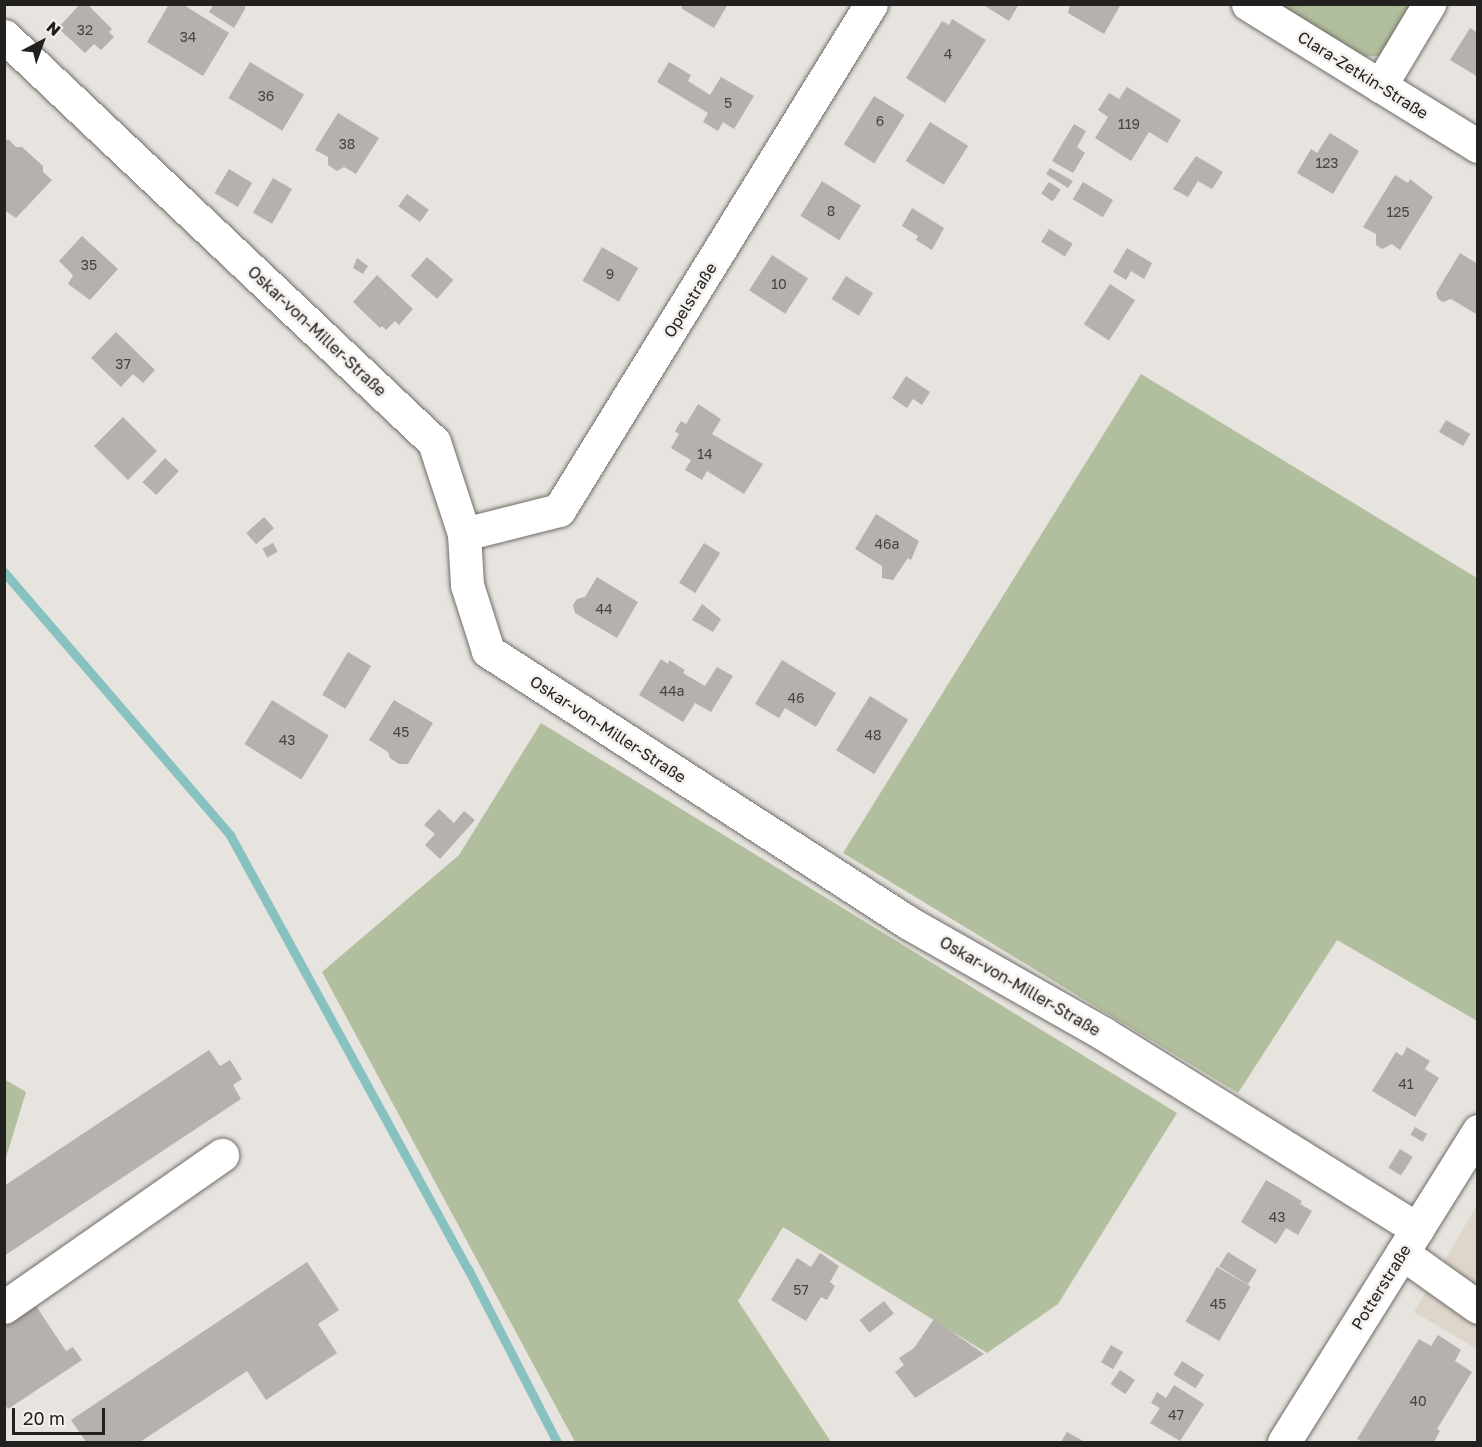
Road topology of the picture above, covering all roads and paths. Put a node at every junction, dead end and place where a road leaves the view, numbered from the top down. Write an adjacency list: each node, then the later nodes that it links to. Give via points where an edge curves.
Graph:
1 (871, 4): 7 (street, Opelstraße, via 559,510)
2 (1248, 4): 5 (street, Clara-Zetkin-Straße)
3 (1430, 4): 5 (street)
4 (4, 36): 7 (street, Oskar-von-Miller-Straße, via 434,442)
5 (1380, 86): 6 (street, Clara-Zetkin-Straße)
6 (1478, 146)
7 (464, 534): 10 (street, Oskar-von-Miller-Straße, via 467,585 488,651 909,923 1104,1034)
8 (1478, 1131): 10 (street, Potterstraße)
9 (222, 1155): 11 (street)
10 (1409, 1241): 12 (street, Oskar-von-Miller-Straße); 13 (street, Potterstraße)
11 (4, 1306)
12 (1478, 1307)
13 (1284, 1443)

